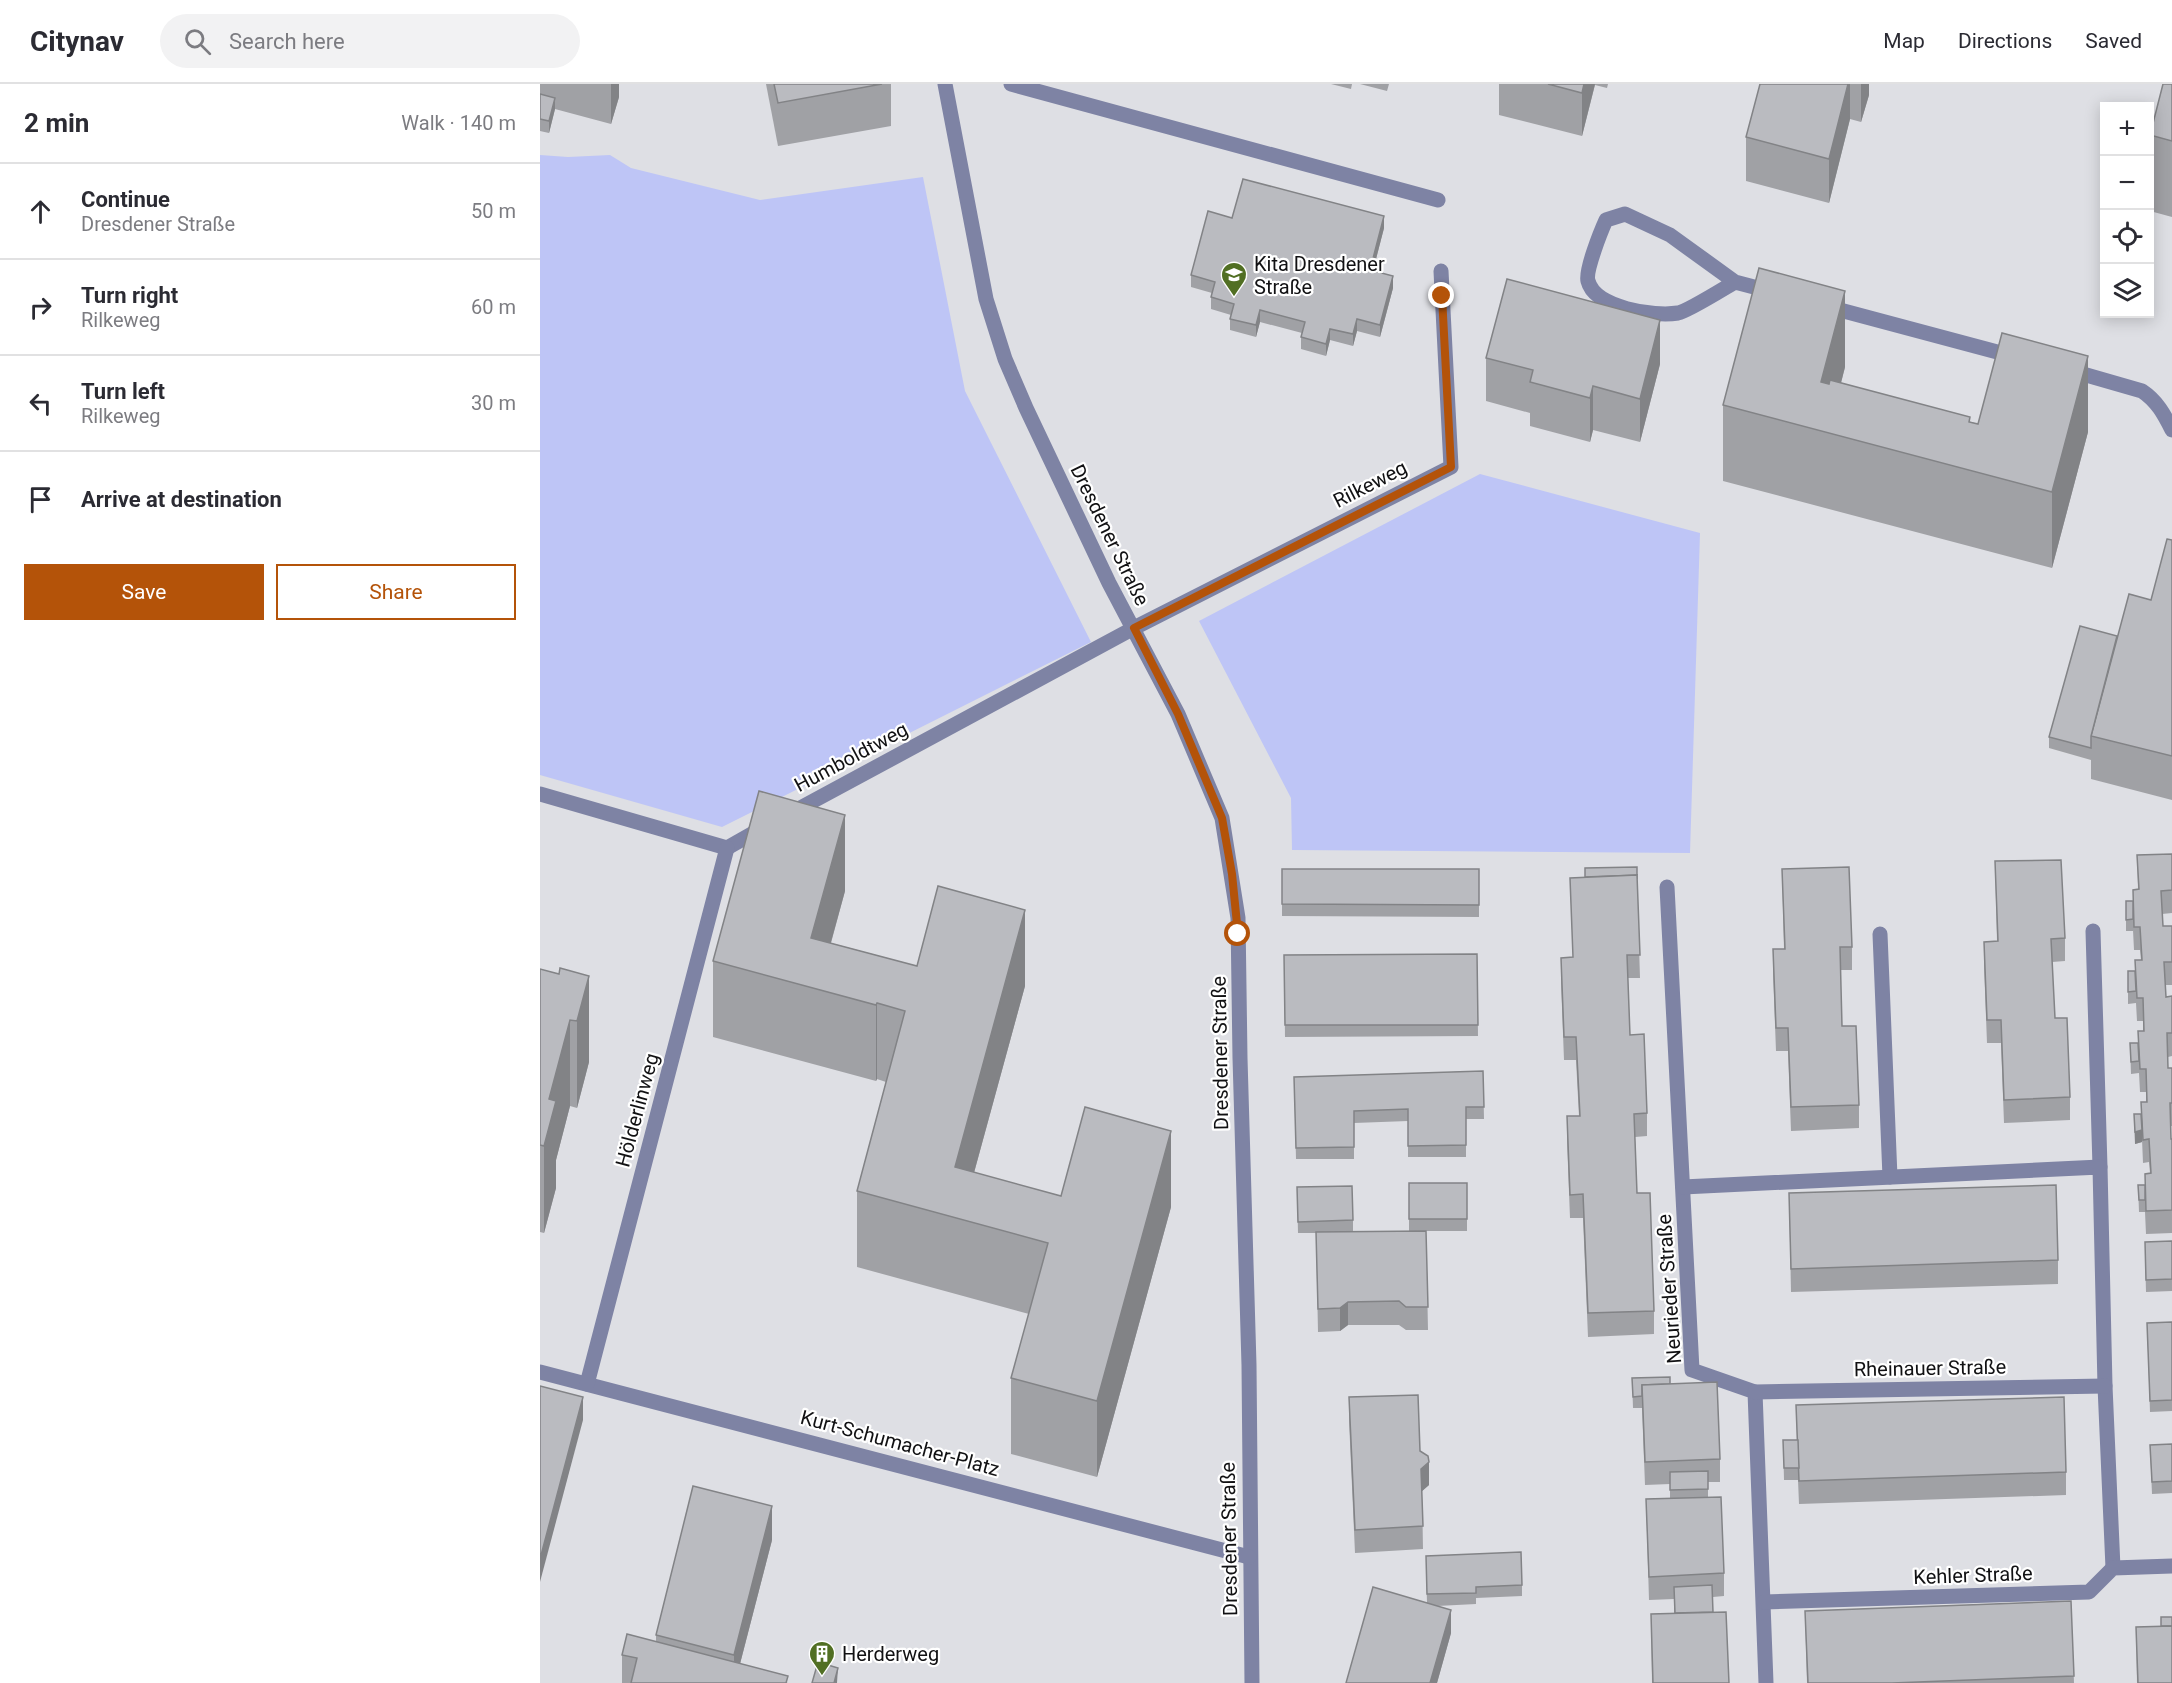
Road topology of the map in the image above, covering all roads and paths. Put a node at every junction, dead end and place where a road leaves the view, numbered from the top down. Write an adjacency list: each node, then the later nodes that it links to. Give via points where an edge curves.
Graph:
1 (945, 84): 11 (street, Dresdener Straße, via 994,329 1026,408)
2 (1011, 84): 3 (street)
3 (1438, 200)
4 (1441, 271): 11 (street, Rilkeweg, via 1451,467)
5 (1735, 282): 5 (street, via 1670,235 1625,214 1606,220 1587,279 1594,295 1629,311 1679,313); 6 (street)
6 (1792, 297)
7 (1814, 303): 8 (street)
8 (2030, 360)
9 (2053, 366): 10 (street, via 2142,391 2159,407)
10 (2172, 430)
11 (1134, 628): 13 (street, Humboldtweg); 24 (street, Dresdener Straße, via 1178,714 1222,818 1238,918 1249,1365)
12 (540, 794): 13 (street)
13 (727, 848): 21 (street, Hölderlinweg)
14 (1667, 887): 19 (street, Neurieder Straße)
15 (2093, 931): 17 (street)
16 (1880, 934): 18 (street)
17 (2100, 1167): 18 (street); 22 (street)
18 (1890, 1177): 19 (street)
19 (1683, 1187): 23 (street, Neurieder Straße, via 1692,1370)
20 (540, 1372): 21 (street, Kurt-Schumacher-Platz)
21 (587, 1384): 24 (street, Kurt-Schumacher-Platz)
22 (2105, 1386): 23 (street, Rheinauer Straße); 26 (street)
23 (1755, 1392): 27 (street)
24 (1249, 1557): 28 (street, Dresdener Straße)
25 (2172, 1566): 26 (street)
26 (2113, 1568): 27 (street, Kehler Straße, via 2089,1592)
27 (1764, 1602): 29 (street)
28 (1252, 1683)
29 (1766, 1683)

